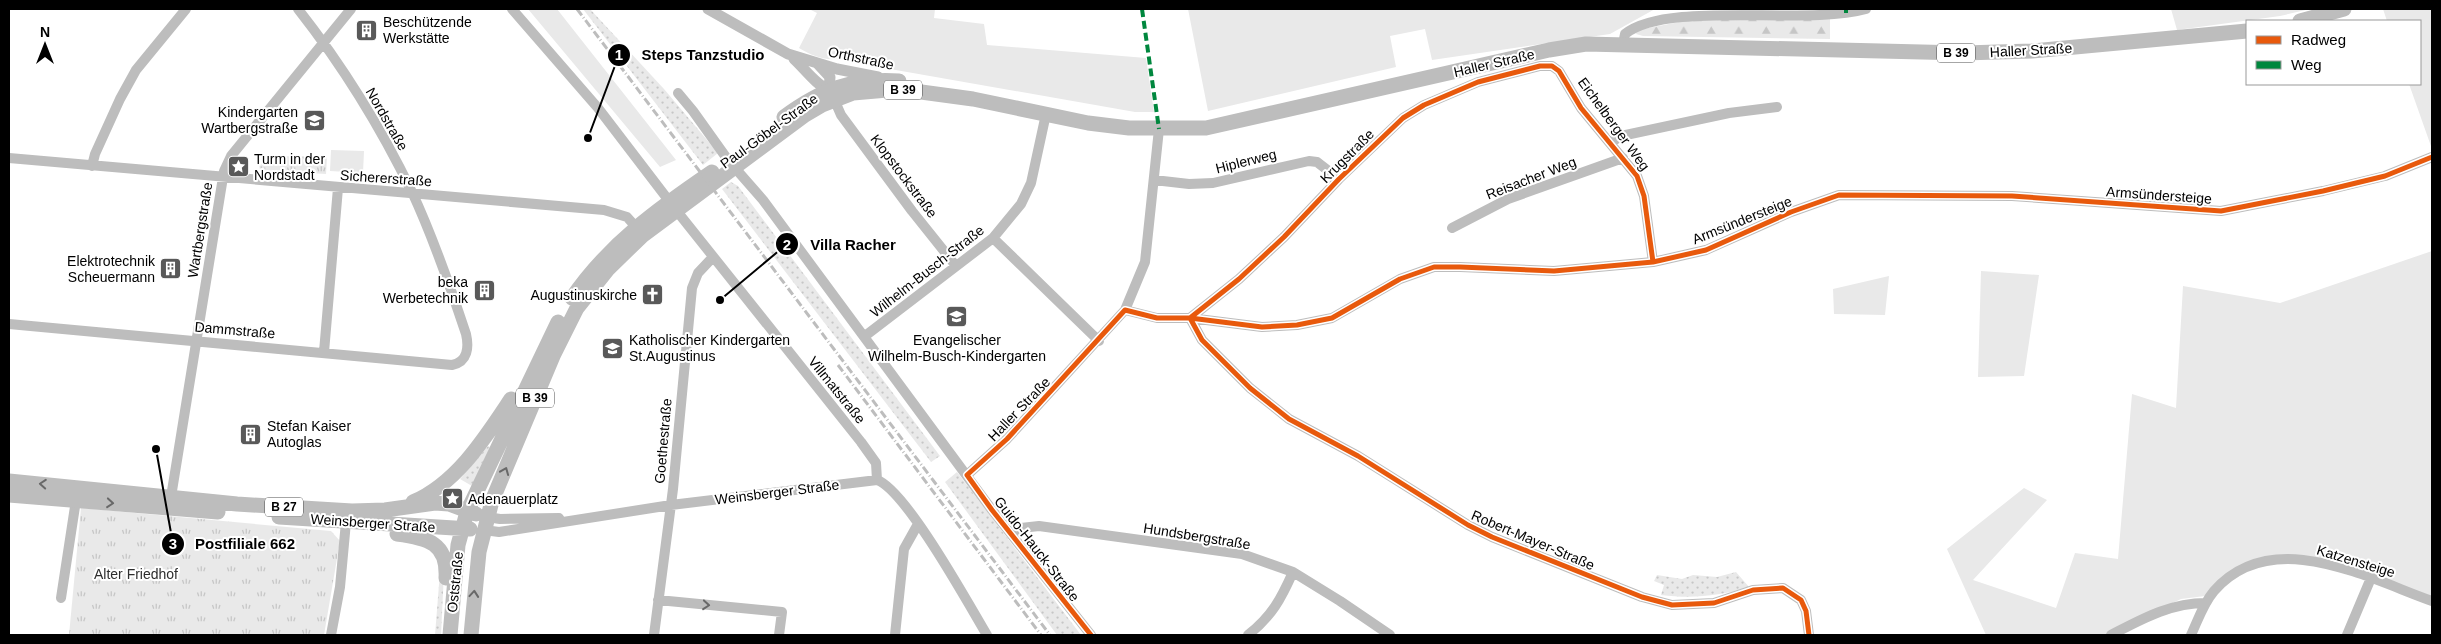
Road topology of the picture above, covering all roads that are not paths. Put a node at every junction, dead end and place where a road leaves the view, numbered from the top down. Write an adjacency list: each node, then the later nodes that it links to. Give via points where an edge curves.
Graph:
1 (298, 9): 11 (street, Nordstraße)
2 (350, 9): 11 (street, Wartbergstraße)
3 (512, 9): 34 (street, Villmatstraße, via 598,108)
4 (708, 9): 8 (street, Orthstraße)
5 (1866, 9): 12 (street, via 1836,15 1699,10 1635,25 1625,34)
6 (2344, 9): 9 (main road)
7 (180, 11): 28 (street, via 128,84)
8 (724, 12): 13 (street, Orthstraße)
9 (2304, 20)
10 (2246, 31): 12 (main road, Haller Straße / B 39, via 2032,52)
11 (323, 42): 29 (street, Wartbergstraße, via 231,156); 33 (street, Nordstraße, via 366,108)
12 (1624, 44): 22 (main road, Haller Straße / B 39, via 1586,44 1549,50 1206,128)
13 (788, 54): 14 (street, Orthstraße); 18 (street, Orthstraße)
14 (818, 64): 16 (street, Orthstraße); 18 (street, Orthstraße, via 830,77)
15 (1552, 66): 23 (street, Eichelberger Weg); 30 (street, Krugstraße, via 1540,66 1478,82 1424,105 1402,118)
16 (899, 81): 18 (main road, Paul-Göbel-Straße / B 39, via 850,82); 19 (main road, Paul-Göbel-Straße / B 39, via 922,84)
17 (678, 93): 27 (street, Guido-Hauck-Straße)
18 (831, 95): 19 (main road, Paul-Göbel-Straße / B 39, via 899,89); 27 (main road, Paul-Göbel-Straße / B 39); 40 (street, Klopstockstraße, via 841,115)
19 (973, 99): 21 (main road, Paul-Göbel-Straße / B 39)
20 (1777, 107): 23 (street, via 1729,112 1621,136)
21 (1046, 114): 22 (main road, Paul-Göbel-Straße / B 39, via 1129,128); 37 (street, Wilhelm-Busch-Straße, via 1031,182 1021,204)
22 (1159, 129): 31 (street, Haller Straße)
23 (1610, 143): 25 (street, Eichelberger Weg)
24 (9, 158): 28 (street, Sichererstraße)
25 (1623, 158): 36 (street, Reisacher Weg, via 1508,199); 39 (street, Eichelberger Weg, via 1637,176 1644,196)
26 (2432, 158): 39 (street, Armsündersteige, via 2385,176 2221,211 2012,196 1839,195 1791,212 1706,250)
27 (731, 164): 34 (main road, Paul-Göbel-Straße / B 39); 44 (street, Guido-Hauck-Straße, via 763,200)
28 (92, 166): 29 (street, Sichererstraße)
29 (223, 178): 32 (street, Sichererstraße); 45 (street, Wartbergstraße)
30 (1339, 179): 31 (street, Hiplerweg, via 1317,162 1309,160 1213,183); 42 (street, Krugstraße, via 1239,279)
31 (1154, 180): 41 (street, Haller Straße, via 1145,262)
32 (338, 188): 33 (street, Sichererstraße); 47 (street)
33 (412, 193): 35 (street, Sichererstraße, via 604,210 627,217); 49 (street, Nordstraße, via 466,334 468,350)
34 (673, 206): 35 (main road, B 39); 38 (street, Villmatstraße); 60 (main road, B 39, one-way to 34, via 553,356 577,308 623,253)
35 (636, 227): 48 (main road, B 39, via 585,279)
36 (1452, 228)
37 (993, 238): 40 (street, Wilhelm-Busch-Straße); 46 (street)
38 (713, 257): 51 (street, Villmatstraße, via 873,458); 56 (street, Goethestraße, via 698,273 692,288)
39 (1653, 262): 42 (street, Armsündersteige, via 1554,271 1460,266 1434,268 1400,279 1324,320 1262,327)
40 (956, 266): 44 (street, Wilhelm-Busch-Straße)
41 (1125, 310): 42 (street, Armsündersteige, via 1157,318); 46 (street, Haller Straße)
42 (1190, 318): 81 (street, Robert-Mayer-Straße, via 1202,340 1250,388 1289,420 1358,456 1468,526 1642,597 1672,605 1714,604 1753,590 1783,588 1801,600)
43 (9, 324): 45 (street, Dammstraße)
44 (865, 336): 50 (street, Guido-Hauck-Straße)
45 (197, 340): 47 (street, Dammstraße); 54 (street, Wartbergstraße)
46 (1099, 341): 50 (street, Haller Straße, via 1007,439)
47 (324, 352): 49 (street, Dammstraße)
48 (541, 353): 57 (main road, B 39, via 463,465 434,490); 58 (main road)
49 (458, 363)
50 (967, 475): 63 (street, Guido-Hauck-Straße)
51 (877, 480): 56 (street, Weinsberger Straße); 61 (street, via 891,488)
52 (9, 481): 54 (main road, Weinsberger Straße / B 27, one-way to 52)
53 (9, 495): 55 (main road, Weinsberger Straße / B 27)
54 (171, 497): 57 (main road, Weinsberger Straße / B 27, via 352,511)
55 (76, 500): 59 (main road, Weinsberger Straße / B 27, one-way to 59); 66 (street)
56 (671, 505): 60 (street, Weinsberger Straße, via 587,518 500,519); 67 (street, Goethestraße)
57 (397, 508): 58 (main road, Weinsberger Straße / B 27, via 435,502)
58 (467, 512): 60 (main road, Weinsberger Straße / B 27); 62 (main road)
59 (350, 523): 62 (main road, Weinsberger Straße); 70 (main road, B 27, via 375,532 420,538 438,547 446,557 446,591); 71 (street)
60 (486, 523): 62 (main road, Weinsberger Straße); 73 (main road, Oststraße, one-way to 60, via 479,552)
61 (918, 524): 76 (street, via 904,548); 77 (street)
62 (462, 529): 70 (main road, Oststraße)
63 (1012, 535): 64 (street, Hundsbergstraße, via 1021,528 1039,526 1242,554); 78 (street, Guido-Hauck-Straße)
64 (1294, 572): 79 (street, via 1280,603); 80 (street, Hundsbergstraße)
65 (2371, 578): 68 (street, Katzensteige); 69 (street, Katzensteige, via 2303,560 2271,559 2235,574 2215,590); 84 (street)
66 (62, 598)
67 (658, 600): 74 (street, Goethestraße); 75 (street, one-way to 75, via 782,612)
68 (2432, 601)
69 (2206, 603): 82 (street, via 2175,606); 83 (street, Katzensteige)
70 (451, 611): 72 (main road, Oststraße / B 27)
71 (331, 635)
72 (450, 635)
73 (474, 635)
74 (654, 635)
75 (779, 635)
76 (895, 635)
77 (987, 635)
78 (1092, 635)
79 (1248, 635)
80 (1390, 635)
81 (1809, 635)
82 (2111, 635)
83 (2191, 635)
84 (2347, 635)

